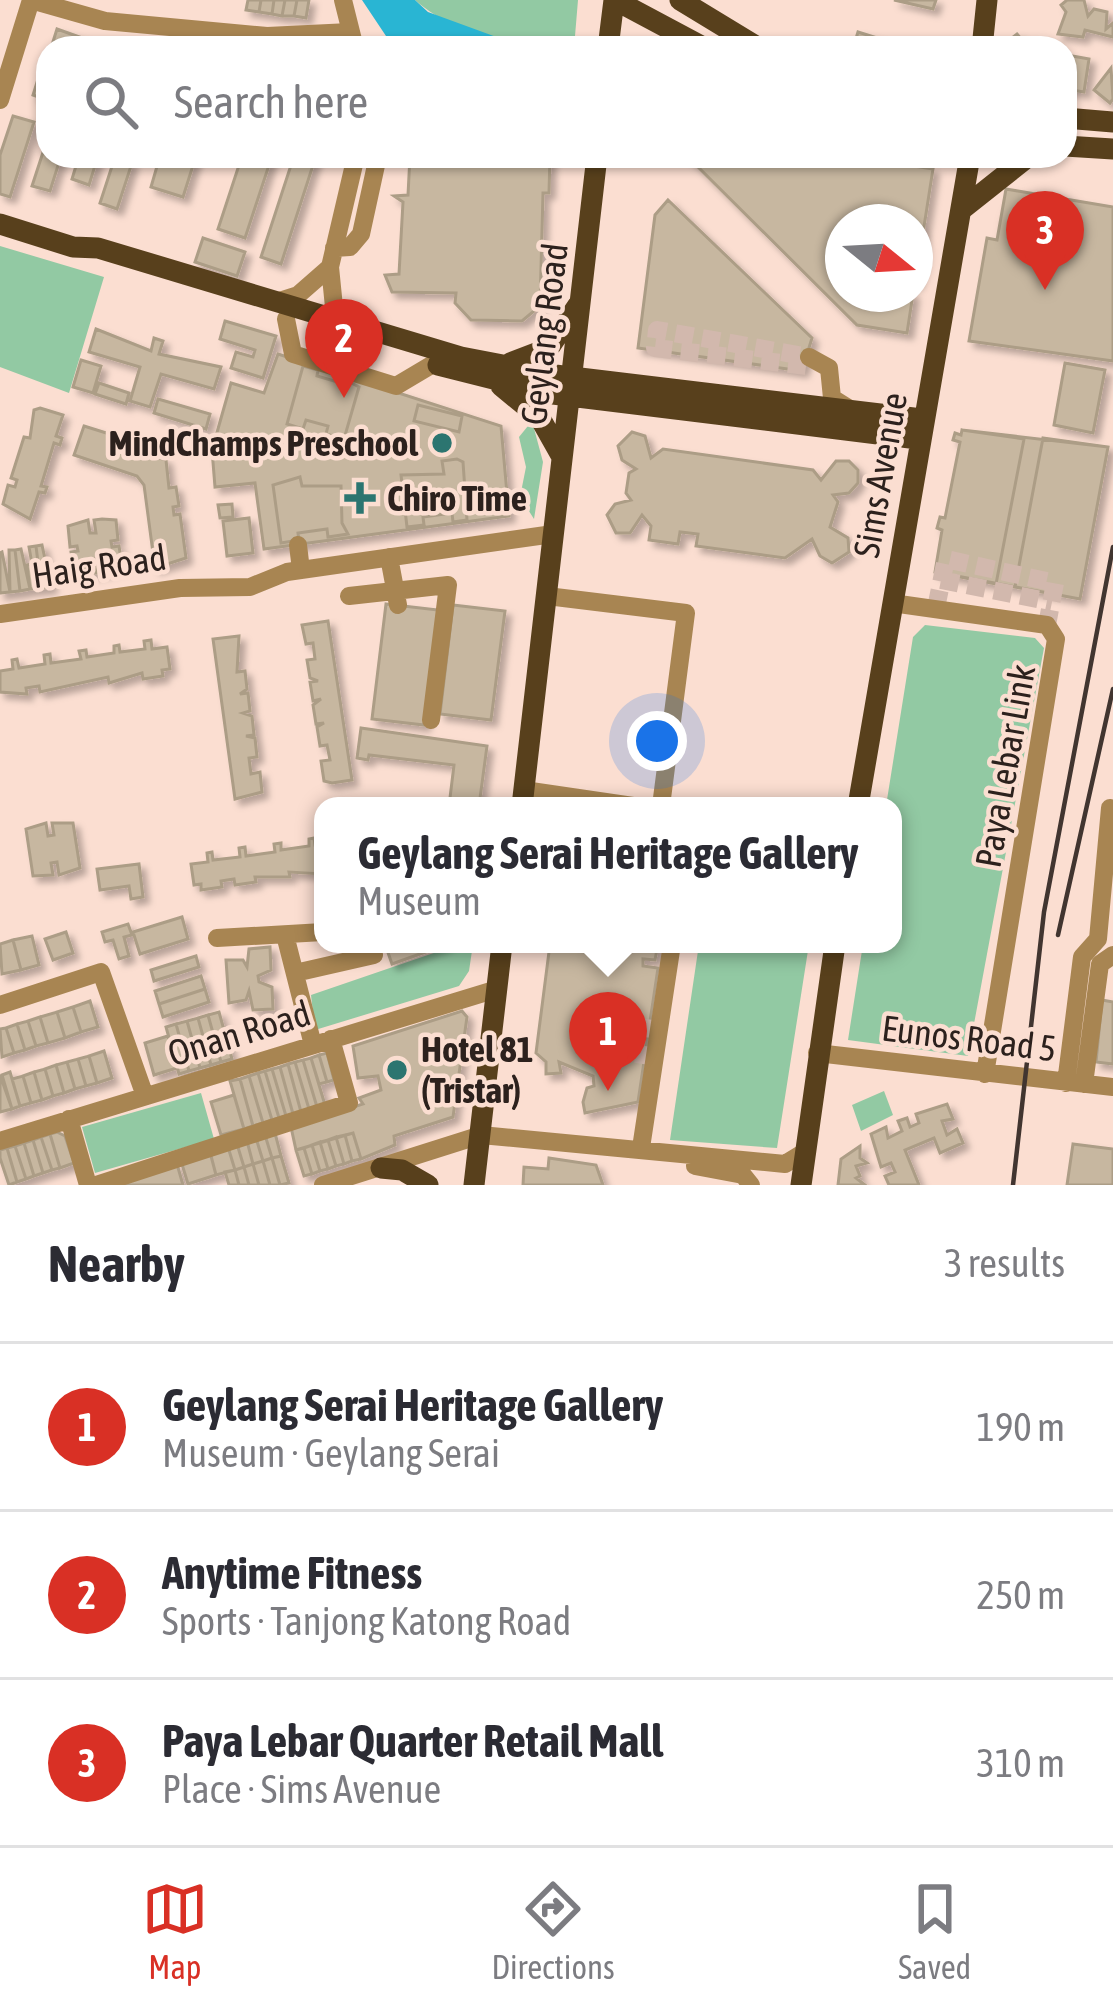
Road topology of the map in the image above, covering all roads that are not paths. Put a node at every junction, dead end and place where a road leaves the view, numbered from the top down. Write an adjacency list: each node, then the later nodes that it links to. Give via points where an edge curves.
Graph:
1 (31, 0): 6 (street, via 105,22); 12 (street)
2 (343, 0): 7 (street)
3 (614, 0): 8 (main road); 9 (main road)
4 (987, 0): 11 (main road)
5 (688, 2): 10 (main road)
6 (267, 36)
7 (351, 36)
8 (610, 36)
9 (682, 36)
10 (740, 36)
11 (985, 36)
12 (0, 100)
13 (1077, 119): 14 (main road)
14 (1113, 122)
15 (1077, 147): 16 (main road)
16 (1113, 149)
17 (353, 168): 24 (street)
18 (376, 168): 24 (street, via 362,234)
19 (596, 168): 25 (main road, Geylang Road)
20 (968, 168): 22 (main road, Sims Avenue)
21 (1014, 168): 22 (main road)
22 (961, 211): 33 (main road, Sims Avenue)
23 (0, 224): 26 (main road)
24 (332, 258): 26 (street); 27 (street, via 334,307)
25 (581, 299): 29 (main road, via 539,356); 30 (main road, Geylang Road)
26 (281, 310): 27 (main road); 28 (main road); 28 (street, via 293,354 396,386)
27 (358, 327): 29 (main road)
28 (433, 364): 29 (main road)
29 (497, 373): 30 (main road); 34 (main road, via 540,418)
30 (572, 385): 31 (main road); 33 (main road); 34 (main road, Geylang Road)
31 (781, 401): 32 (main road); 32 (street, via 812,399 821,390 822,377 807,362 829,368 835,401)
32 (857, 410): 33 (main road)
33 (920, 429): 42 (main road, Sims Avenue)
34 (562, 458): 35 (main road, Geylang Road)
35 (553, 534): 37 (street, Haig Road); 40 (main road, Geylang Road)
36 (298, 545): 38 (street)
37 (389, 557): 38 (street, Haig Road); 41 (street)
38 (301, 570): 43 (street, Haig Road)
39 (349, 596): 41 (street)
40 (547, 596): 45 (main road, Geylang Road); 46 (street, via 686,614)
41 (396, 597): 44 (street, via 448,585)
42 (892, 603): 47 (main road, Sims Avenue); 65 (street, Paya Lebar Link, via 1047,625 1056,639)
43 (0, 614)
44 (431, 719)
45 (523, 797)
46 (662, 797)
47 (860, 797)
48 (1110, 808): 66 (street, via 1098,939 1082,957)
49 (314, 932): 50 (street)
50 (285, 934): 51 (street); 57 (street)
51 (217, 938)
52 (501, 953): 58 (main road)
53 (671, 953): 59 (street)
54 (834, 953): 63 (main road)
55 (374, 955): 57 (street)
56 (1113, 955): 66 (street, via 1100,964)
57 (295, 973): 62 (street)
58 (497, 989): 62 (street, Onan Road); 71 (main road)
59 (665, 990): 61 (street); 67 (street)
60 (0, 1006): 69 (street, via 101,972)
61 (651, 1011)
62 (322, 1042): 69 (street, Onan Road); 77 (street, via 349,1103)
63 (817, 1053): 65 (street, Eunos Road 5); 74 (main road)
64 (644, 1064): 67 (street)
65 (985, 1074): 66 (street, Eunos Road 5)
66 (1075, 1083): 68 (street, Eunos Road 5)
67 (651, 1087): 73 (street)
68 (1113, 1088)
69 (145, 1096): 70 (street, Onan Road)
70 (69, 1119): 72 (street, Onan Road); 77 (street)
71 (481, 1135): 73 (street); 75 (street); 80 (main road)
72 (0, 1141)
73 (641, 1148): 76 (street)
74 (803, 1153): 76 (street, via 784,1164); 82 (main road)
75 (382, 1168): 78 (street); 79 (main road)
76 (695, 1169): 81 (street, via 743,1175)
77 (92, 1185)
78 (322, 1185)
79 (428, 1185)
80 (474, 1185)
81 (751, 1185)
82 (800, 1185)

